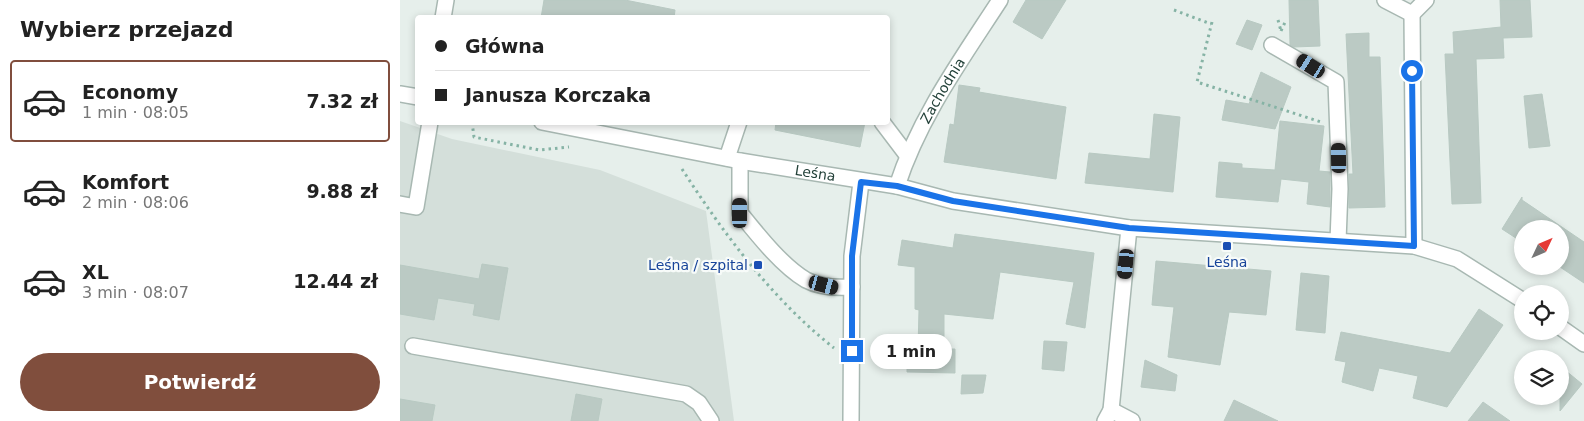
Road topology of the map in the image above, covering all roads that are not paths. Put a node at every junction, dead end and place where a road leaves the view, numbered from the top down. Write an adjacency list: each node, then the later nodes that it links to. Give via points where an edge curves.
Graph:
1 (446, 0): 6 (street)
2 (1000, 0): 14 (street, Zachodnia, via 943,89)
3 (1385, 0): 5 (street)
4 (1426, 0): 5 (street)
5 (1412, 14): 21 (street)
6 (444, 15)
7 (1272, 45): 20 (street, via 1336,82 1340,189)
8 (400, 94): 9 (street)
9 (415, 96)
10 (430, 125): 18 (street, via 416,207)
11 (557, 125): 15 (street, Leśna)
12 (739, 125): 15 (street)
13 (884, 125): 14 (street)
14 (907, 155): 17 (street, Zachodnia)
15 (733, 159): 16 (street, Leśna); 22 (street, via 740,213 772,251 806,280 836,288)
16 (861, 182): 17 (street, Leśna); 22 (street, via 852,256)
17 (897, 186): 19 (street, Leśna, via 953,201)
18 (400, 204)
19 (1129, 228): 20 (street, Leśna); 27 (street)
20 (1338, 241): 21 (street, Leśna)
21 (1414, 246): 23 (street, Leśna, via 1457,260)
22 (852, 287): 29 (street)
23 (1514, 295)
24 (1569, 333): 25 (street)
25 (1584, 343)
26 (413, 346): 28 (street, via 686,394 699,403)
27 (1108, 415): 30 (street)
28 (711, 421)
29 (851, 421)
30 (1132, 421)

